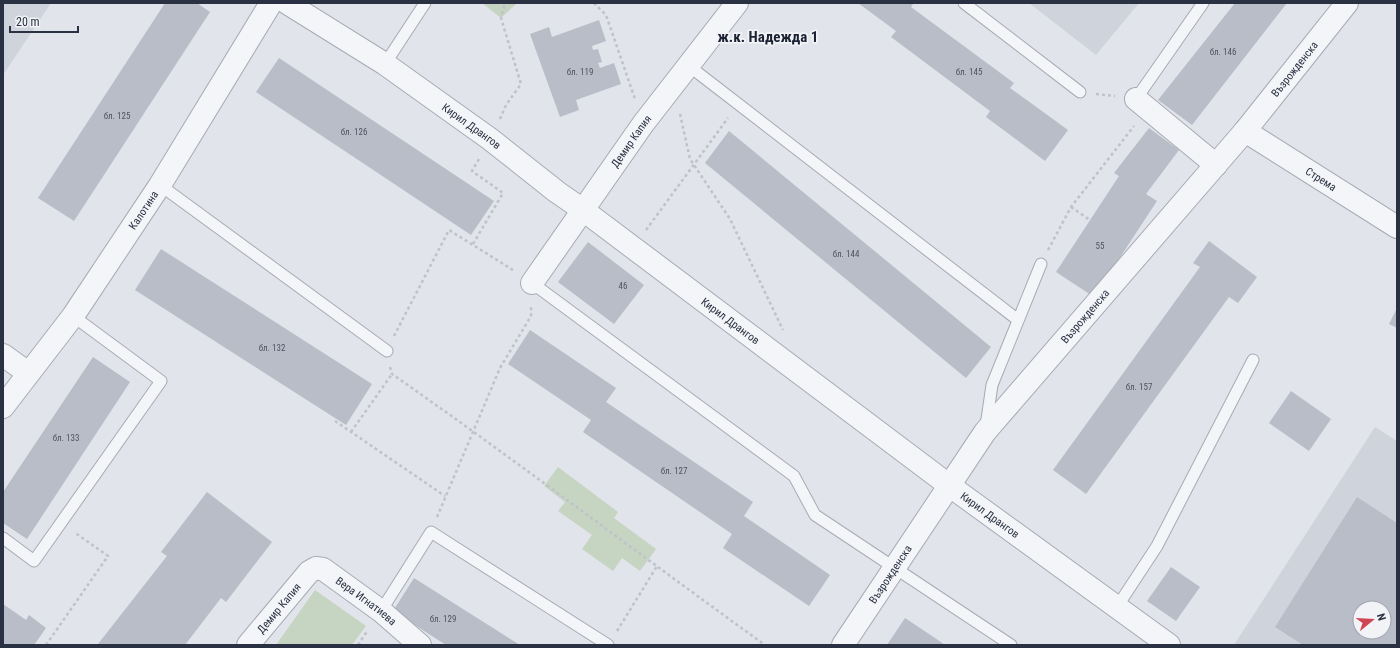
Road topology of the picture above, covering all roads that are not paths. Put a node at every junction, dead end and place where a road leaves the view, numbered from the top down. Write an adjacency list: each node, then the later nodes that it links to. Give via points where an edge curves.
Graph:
1 (271, 3): 14 (street, Калотина)
2 (287, 3): 8 (street, Кирил Дрангов)
3 (425, 3): 8 (lane)
4 (737, 3): 9 (street, Демир Капия)
5 (964, 3): 10 (lane)
6 (1203, 3): 11 (lane)
7 (1347, 3): 12 (street, Възрожденска)
8 (385, 64): 15 (street, Кирил Дрангов)
9 (689, 66): 15 (street, Демир Капия, via 643,124); 20 (lane)
10 (1080, 92)
11 (1142, 104): 13 (street)
12 (1245, 131): 13 (street, Възрожденска); 16 (street, Стрема)
13 (1216, 166): 26 (street, Възрожденска)
14 (160, 185): 19 (street, Калотина); 21 (lane)
15 (583, 210): 18 (street, Демир Капия); 27 (street, Кирил Дрангов)
16 (1397, 227)
17 (1041, 264): 20 (lane)
18 (532, 283): 29 (lane, via 794,476 815,515)
19 (73, 316): 24 (street, Калотина); 28 (lane, via 161,381 34,561)
20 (1018, 320): 26 (lane, via 992,385)
21 (387, 351)
22 (3, 355): 24 (street)
23 (1254, 360): 31 (lane, via 1157,546)
24 (28, 373): 25 (street, Калотина)
25 (3, 407)
26 (985, 432): 27 (street, Възрожденска)
27 (950, 486): 29 (street, Възрожденска); 31 (street, Кирил Дрангов)
28 (3, 538)
29 (895, 569): 36 (street, Възрожденска); 37 (lane)
30 (309, 572): 32 (street, Вера Игнатиева, via 316,568 323,569); 33 (street, Демир Капия)
31 (1117, 607): 38 (street, Кирил Дрангов)
32 (381, 611): 34 (street, Вера Игнатиева); 35 (lane, via 431,532)
33 (248, 645)
34 (420, 645)
35 (608, 645)
36 (843, 645)
37 (1011, 645)
38 (1169, 645)

